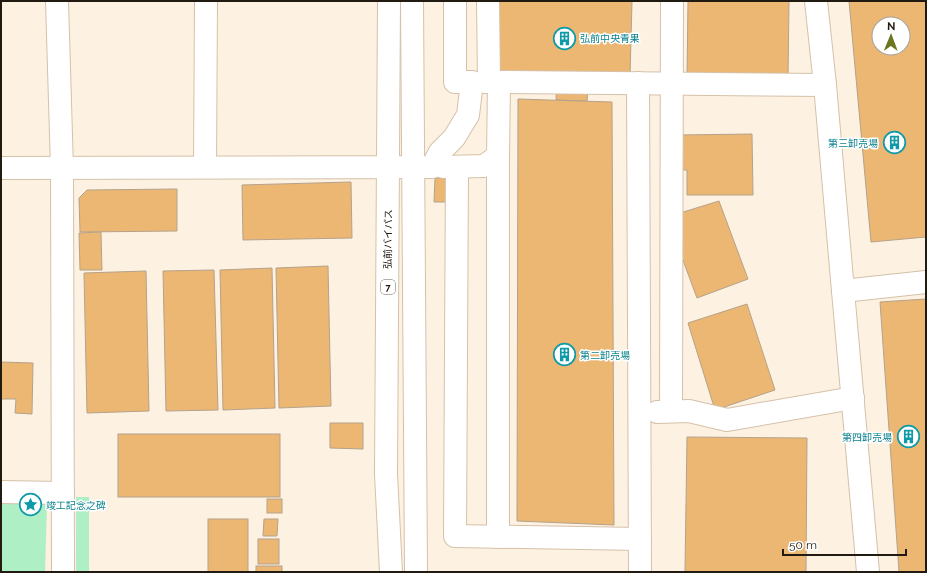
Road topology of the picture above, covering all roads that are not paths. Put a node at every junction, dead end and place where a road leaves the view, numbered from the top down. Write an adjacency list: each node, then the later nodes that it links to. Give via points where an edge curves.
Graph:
1 (58, 1): 19 (main road)
2 (206, 1): 14 (main road)
3 (389, 1): 15 (main road, 弘前バイパス / 7)
4 (412, 1): 16 (main road)
5 (455, 1): 9 (main road, via 455,82)
6 (488, 1): 9 (main road)
7 (672, 1): 11 (main road)
8 (816, 1): 12 (main road)
9 (486, 82): 10 (main road); 13 (main road); 16 (main road, via 454,138)
10 (638, 83): 11 (main road); 23 (main road)
11 (673, 84): 12 (main road); 24 (main road)
12 (826, 85): 21 (main road)
13 (498, 156): 17 (main road, via 484,166); 27 (main road)
14 (205, 166): 15 (main road); 19 (main road)
15 (389, 167): 16 (main road); 30 (main road, 弘前バイパス / 7, via 386,474)
16 (422, 167): 17 (main road); 31 (main road)
17 (457, 167): 27 (main road, via 454,536)
18 (1, 168): 19 (main road)
19 (62, 168): 26 (main road)
20 (926, 282): 21 (main road)
21 (843, 291): 22 (main road)
22 (853, 398): 24 (main road, via 727,420 689,411); 33 (main road)
23 (640, 412): 24 (main road); 28 (main road)
24 (671, 412)
25 (1, 492): 26 (main road)
26 (63, 493): 29 (main road)
27 (498, 537): 28 (main road)
28 (640, 539): 32 (main road)
29 (63, 572)
30 (391, 572)
31 (416, 572)
32 (640, 572)
33 (868, 572)

